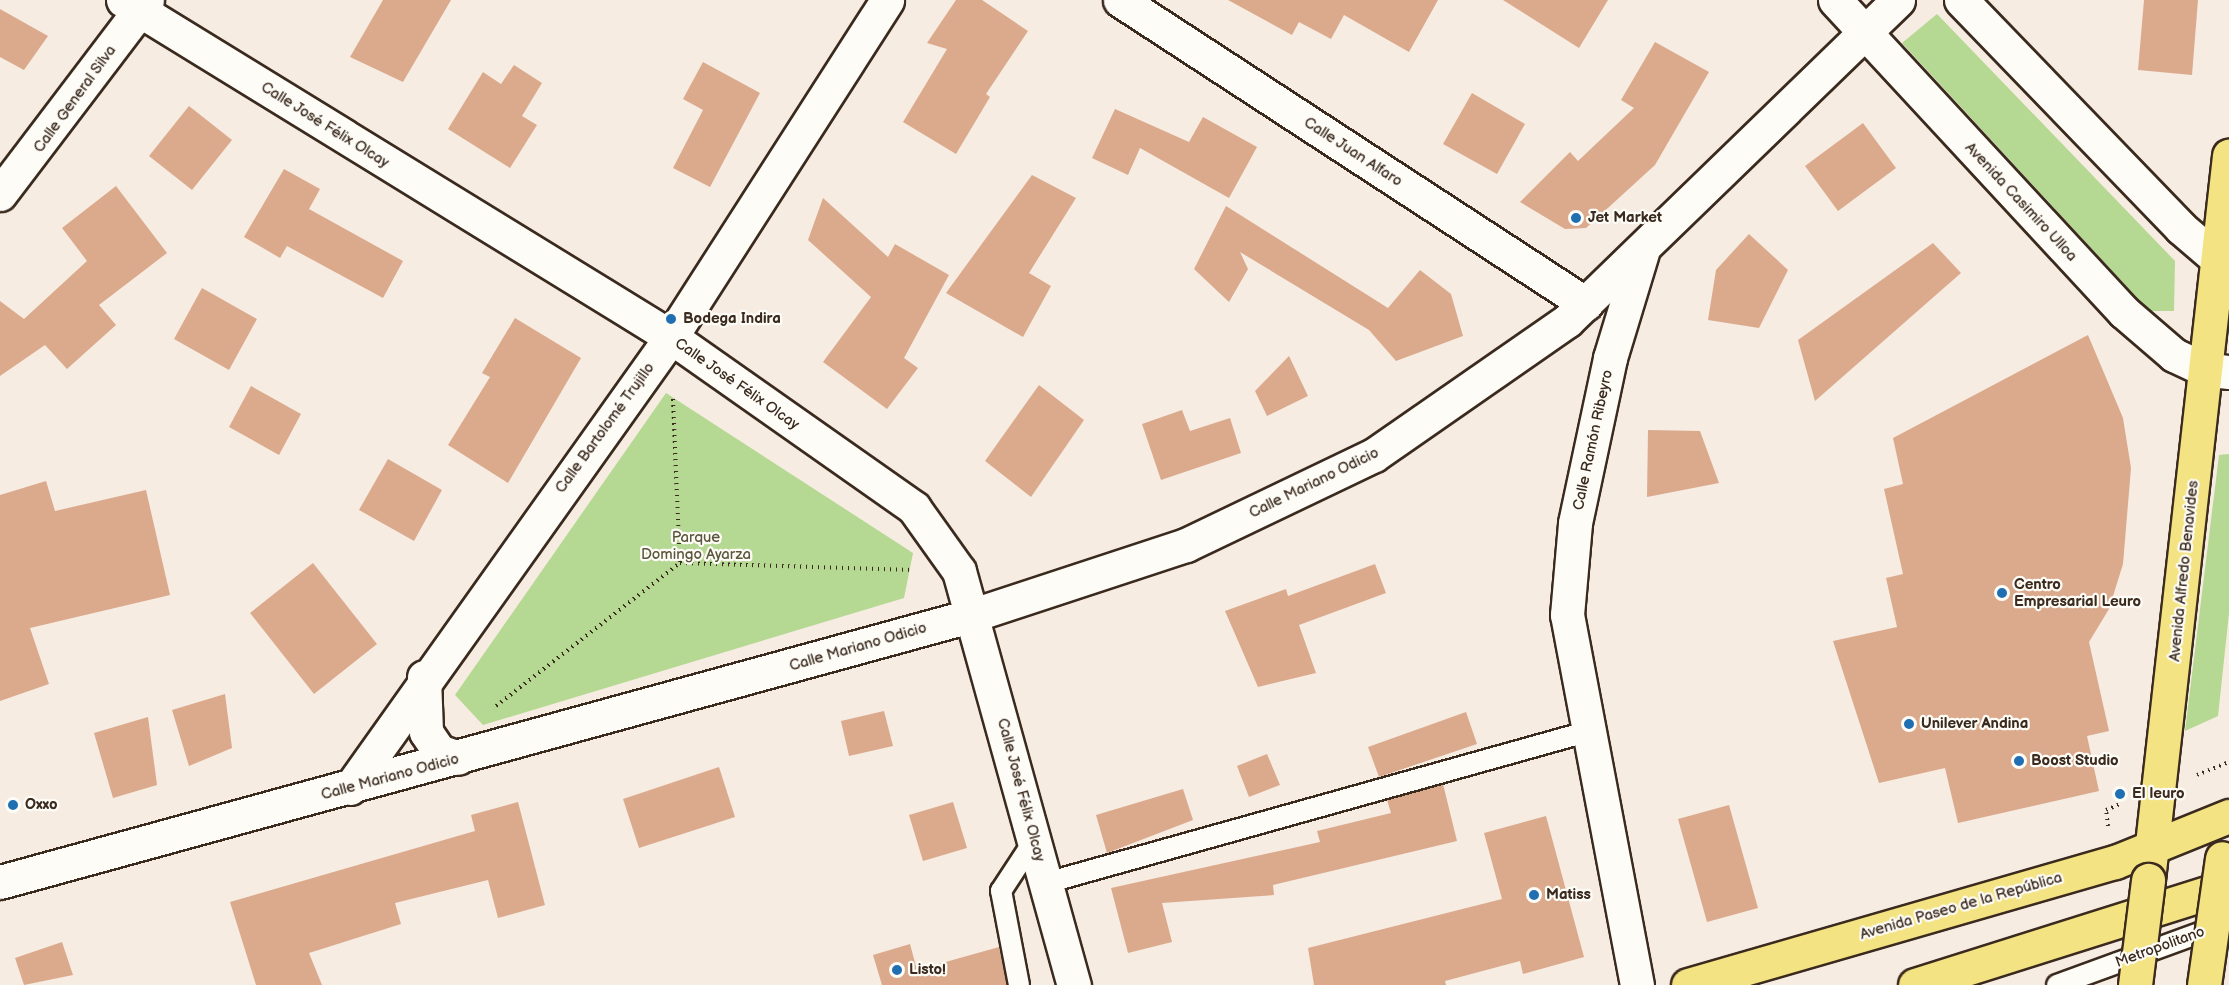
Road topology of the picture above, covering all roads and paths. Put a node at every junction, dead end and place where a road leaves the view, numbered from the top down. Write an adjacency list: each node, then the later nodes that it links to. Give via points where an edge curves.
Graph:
1 (887, 0): 13 (street, Calle Bartolomé Trujillo)
2 (1120, 0): 12 (street, Calle Juan Alfaro)
3 (1834, 0): 7 (street, Avenida Casimiro Ulloa)
4 (1898, 0): 7 (street, Calle Ramón Ribeyro)
5 (1961, 0): 11 (street)
6 (137, 4): 9 (street, Calle General Silva); 13 (street, Calle José Félix Olcay)
7 (1866, 32): 10 (street, Calle Ramón Ribeyro); 14 (street, Avenida Casimiro Ulloa, via 2124,312 2174,355)
8 (2229, 156): 11 (main road, Avenida Alfredo Benavides)
9 (0, 194)
10 (1642, 252): 12 (street, Calle Mariano Odicio); 20 (street, Calle Ramón Ribeyro, via 1610,358 1575,523 1567,615)
11 (2223, 265): 14 (main road, Avenida Alfredo Benavides)
12 (1586, 304): 17 (street, Calle Mariano Odicio, via 1480,386 1374,455 1186,545)
13 (670, 338): 15 (path); 16 (street, Calle José Félix Olcay, via 914,508); 18 (street, Calle Bartolomé Trujillo)
14 (2217, 370): 25 (main road, Avenida Alfredo Benavides)
15 (680, 563): 16 (path); 19 (path)
16 (959, 571): 17 (street, Calle José Félix Olcay)
17 (973, 615): 21 (street, Calle Mariano Odicio); 24 (street, Calle José Félix Olcay)
18 (424, 677): 21 (street, via 426,732 439,751); 22 (street, Calle Bartolomé Trujillo)
19 (485, 715)
20 (1586, 732): 28 (lane); 32 (street, Calle Ramón Ribeyro)
21 (458, 758): 22 (street, Calle Mariano Odicio)
22 (350, 788): 27 (street, Calle Mariano Odicio)
23 (2228, 809): 25 (main road, Avenida Paseo de la República); 26 (main road)
24 (1035, 839): 28 (street, Calle José Félix Olcay); 30 (lane, via 1001,891)
25 (2150, 865): 33 (main road, Avenida Paseo de la República); 36 (main road, Avenida Alfredo Benavides, bridge)
26 (2225, 872): 34 (main road); 37 (main road, bridge)
27 (0, 882)
28 (1046, 883): 31 (street, Calle José Félix Olcay)
29 (2229, 921): 35 (lane, Metropolitano)
30 (1019, 985)
31 (1074, 985)
32 (1636, 985)
33 (1688, 985)
34 (1915, 985)
35 (2057, 985)
36 (2134, 985)
37 (2204, 985)

